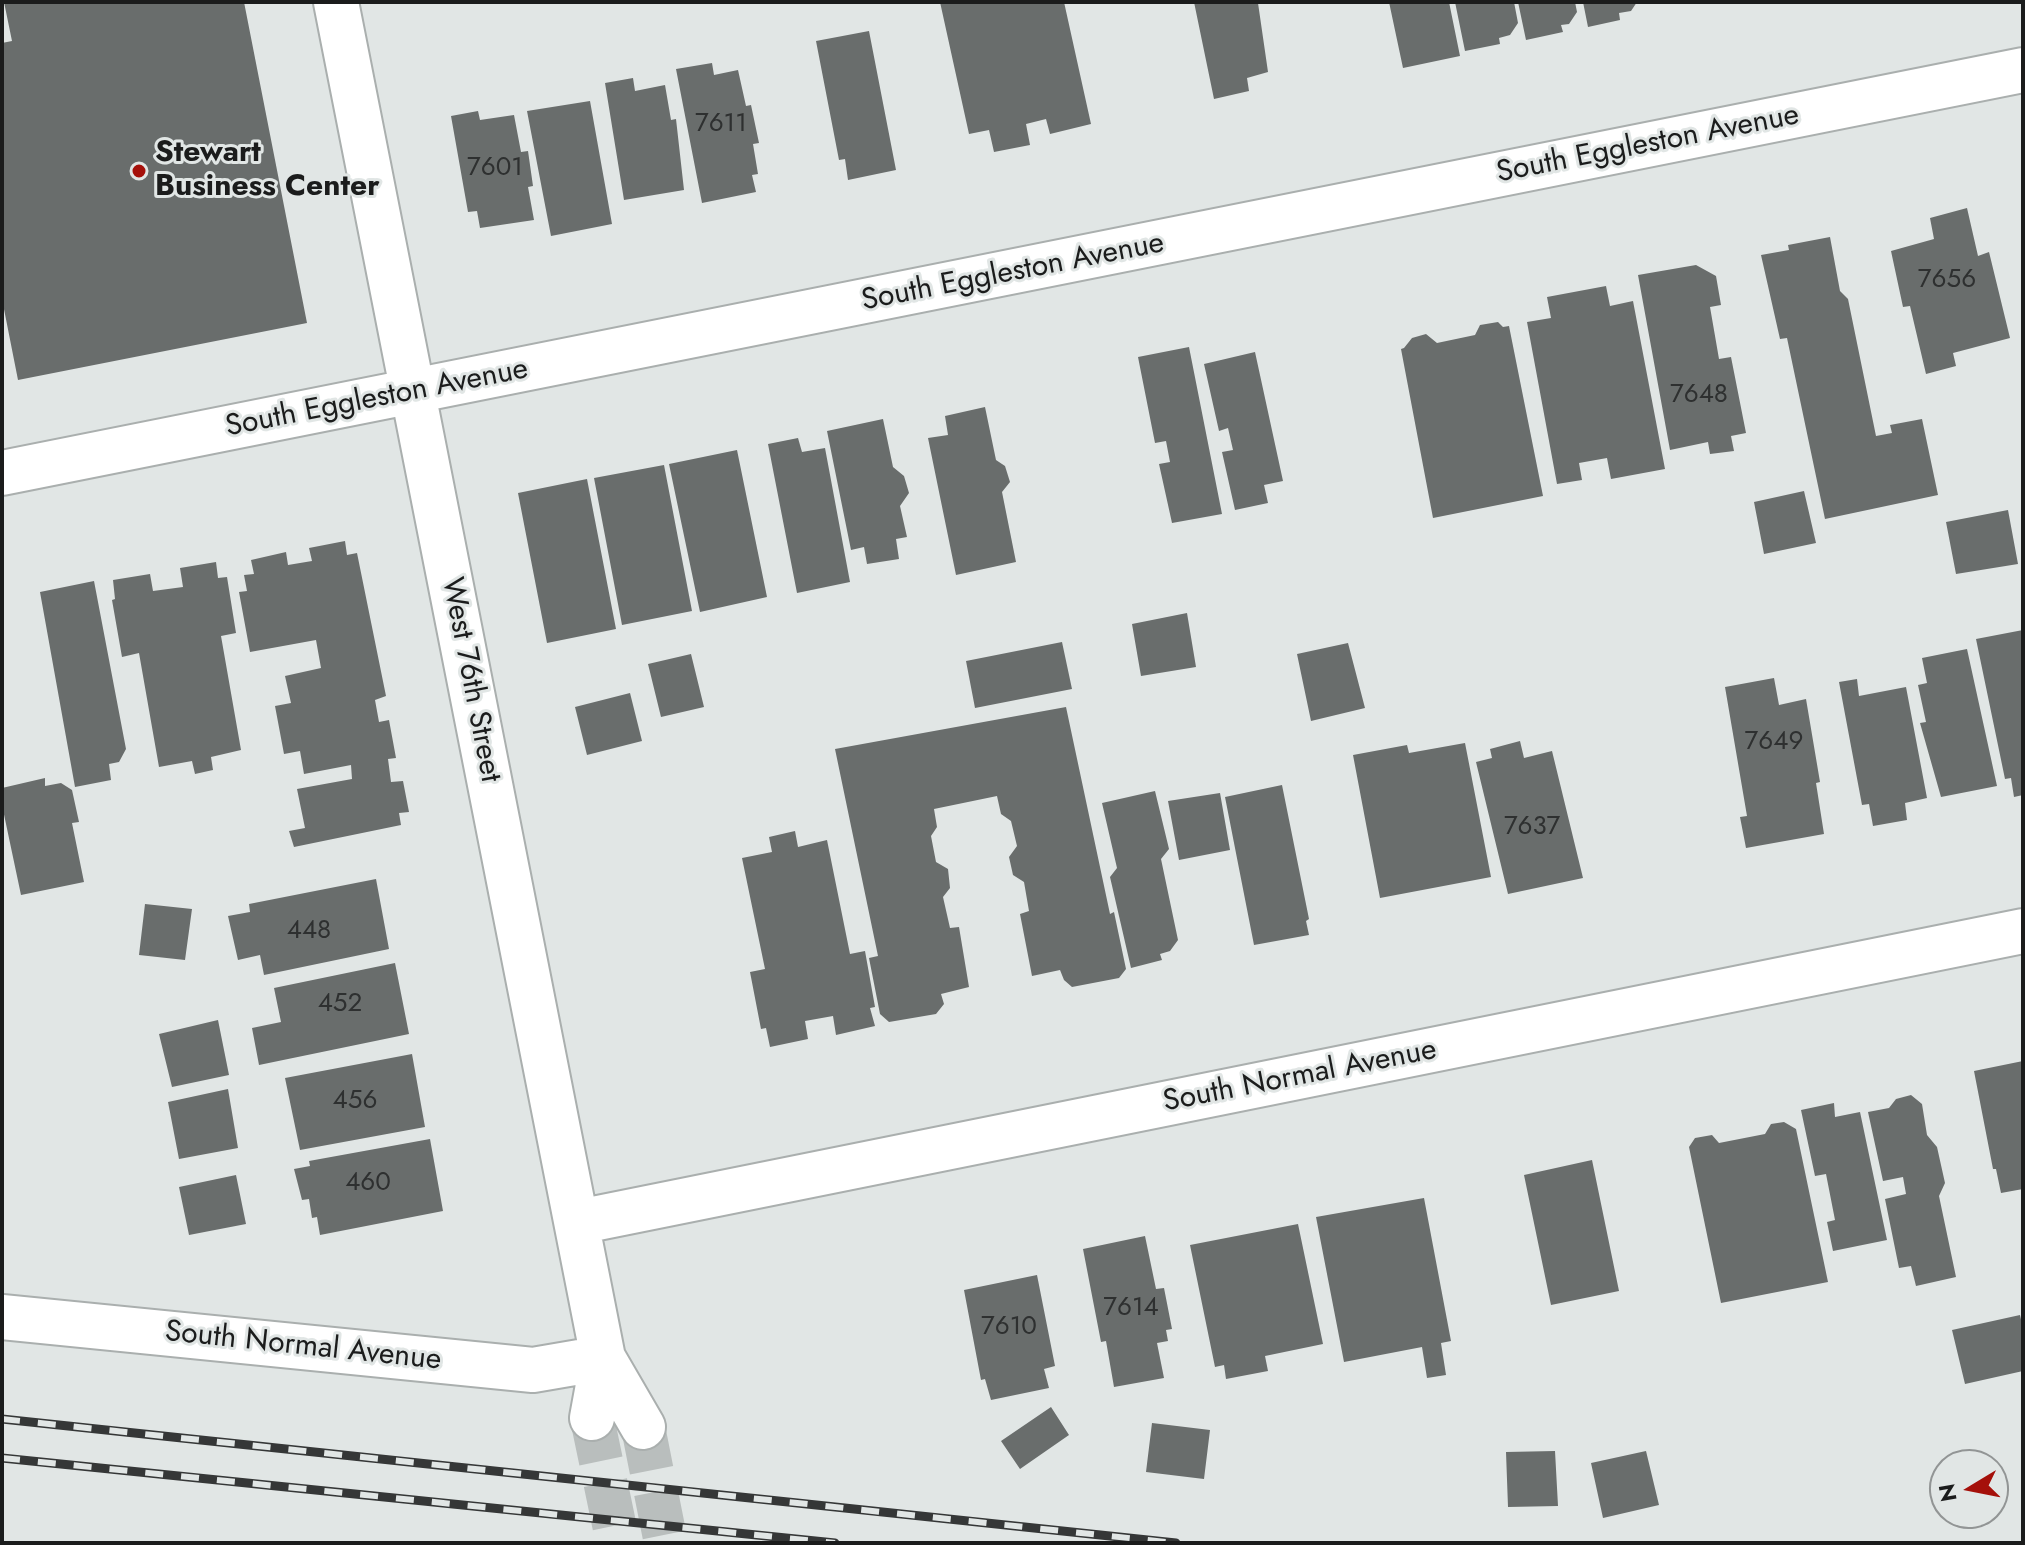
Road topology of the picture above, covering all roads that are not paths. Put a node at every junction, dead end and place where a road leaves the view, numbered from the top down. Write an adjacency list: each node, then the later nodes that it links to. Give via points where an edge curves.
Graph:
1 (336, 2): 3 (street, West 76th Street)
2 (2023, 70): 3 (street, South Eggleston Avenue)
3 (413, 393): 4 (street, South Eggleston Avenue); 6 (street, West 76th Street)
4 (2, 473)
5 (2023, 931): 6 (street, South Normal Avenue)
6 (578, 1222): 8 (street, West 76th Street)
7 (2, 1317): 8 (street, South Normal Avenue, via 533,1370)
8 (603, 1358): 9 (street, West 76th Street); 10 (street, West 76th Street)
9 (592, 1418)
10 (643, 1427)

